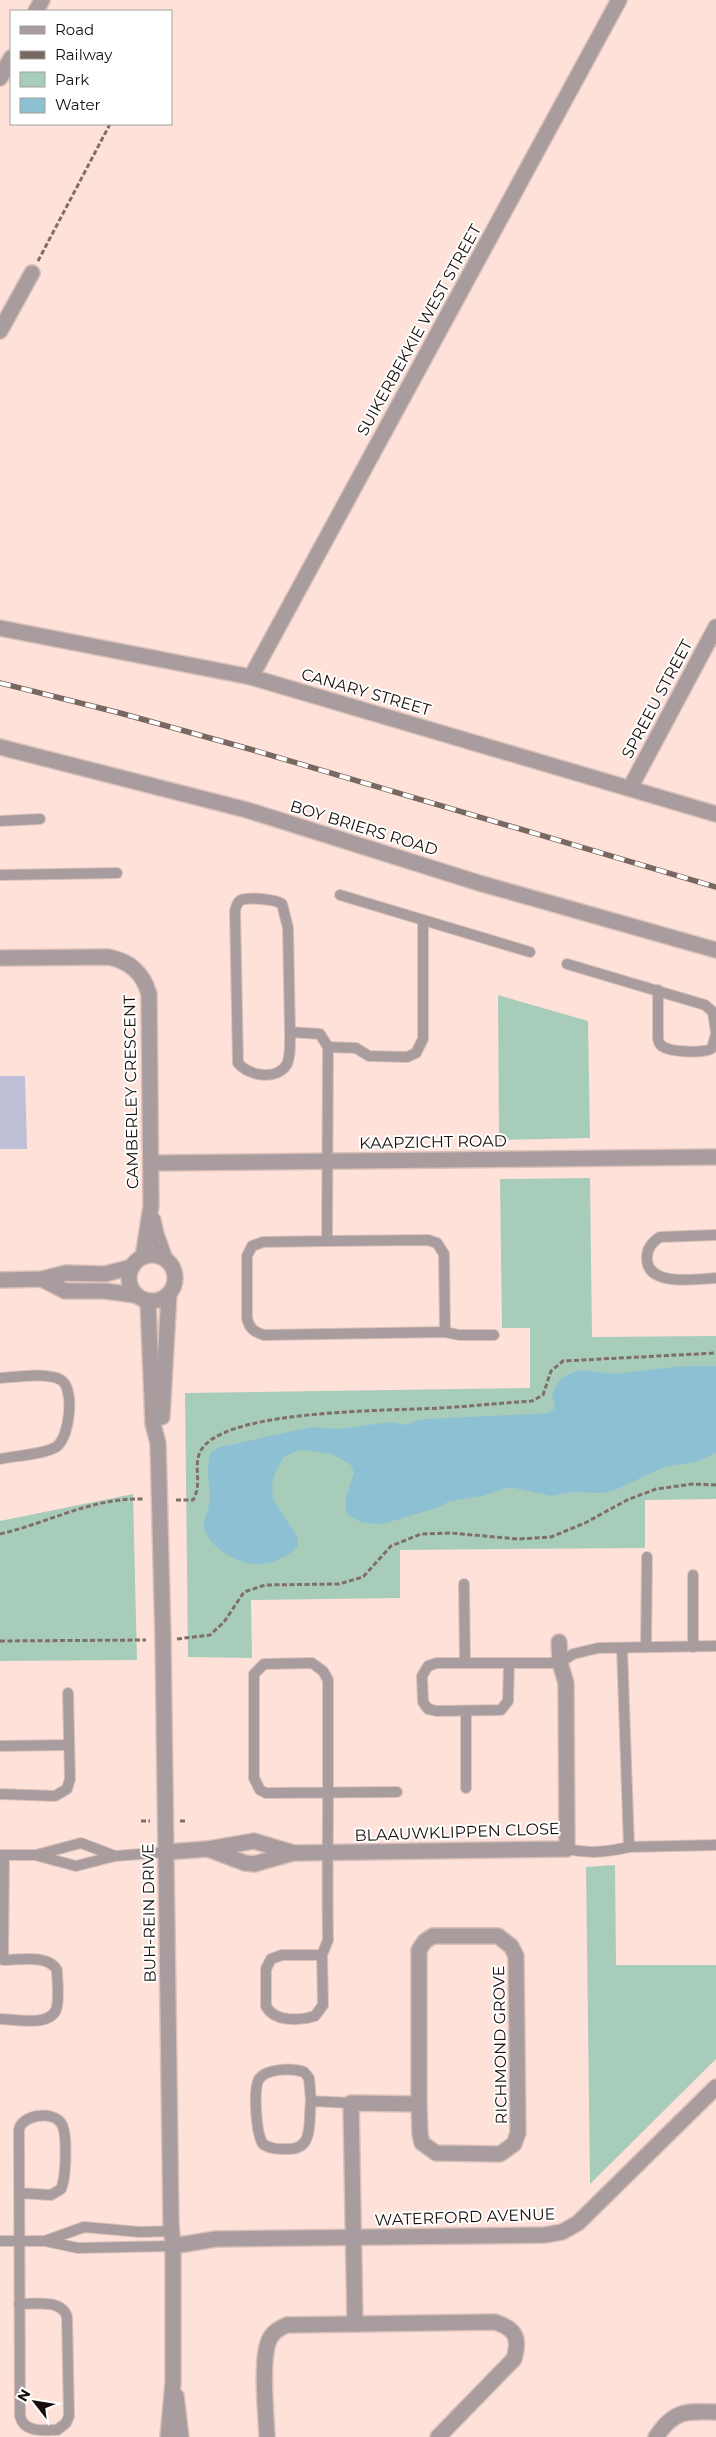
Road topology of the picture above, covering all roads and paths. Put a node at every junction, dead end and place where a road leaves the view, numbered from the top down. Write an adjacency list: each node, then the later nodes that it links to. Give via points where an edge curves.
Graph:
1 (619, 0): 9 (street, SUIKERBEKKIE WEST STREET)
2 (10, 60): 3 (street)
3 (0, 78)
4 (109, 125): 5 (path)
5 (32, 273): 6 (street)
6 (0, 331)
7 (716, 627): 11 (street, SPREEU STREET)
8 (0, 628): 9 (street, CANARY STREET)
9 (251, 677): 11 (street, CANARY STREET)
10 (0, 746): 19 (street, BOY BRIERS ROAD, via 247,810 479,882)
11 (630, 788): 12 (street, CANARY STREET)
12 (716, 814)
13 (40, 819): 14 (lane)
14 (0, 821)
15 (117, 873): 16 (lane)
16 (0, 875)
17 (340, 895): 18 (lane)
18 (423, 920): 20 (lane); 26 (lane, via 423,1039 419,1049 407,1056 374,1057 356,1048)
19 (716, 950)
20 (530, 952)
21 (0, 958): 29 (street, CAMBERLEY CRESCENT, via 108,957 127,963 141,976 149,994)
22 (567, 964): 23 (lane)
23 (658, 990): 25 (lane, via 710,1008 715,1018); 25 (lane, via 658,1039 662,1046 705,1053 712,1048)
24 (290, 1032): 24 (lane, via 290,1055 280,1071 253,1074 238,1063 235,911 243,900 273,899 285,909); 26 (lane, via 320,1034)
25 (716, 1033)
26 (328, 1047): 28 (lane)
27 (716, 1157): 28 (street, KAAPZICHT ROAD)
28 (328, 1161): 29 (street, KAAPZICHT ROAD); 32 (lane)
29 (151, 1163): 30 (street, CAMBERLEY CRESCENT)
30 (151, 1206): 33 (street, CAMBERLEY CRESCENT); 34 (street, CAMBERLEY CRESCENT)
31 (716, 1235): 35 (lane, via 660,1237 650,1246 647,1260 653,1272 666,1279)
32 (327, 1241): 40 (lane, via 428,1240 437,1243 444,1254); 40 (lane, via 263,1242 252,1246 247,1256 247,1318 253,1330 264,1334)
33 (165, 1259): 34 (street, via 150,1255); 38 (street, via 174,1272)
34 (137, 1262): 36 (street, via 105,1274 66,1273); 39 (street, via 129,1281)
35 (716, 1278)
36 (42, 1279): 37 (street); 39 (street, via 65,1291 105,1291)
37 (0, 1280)
38 (169, 1294): 39 (street, via 162,1299); 44 (street, BUH-REIN DRIVE, via 162,1426)
39 (141, 1298): 44 (street, BUH-REIN DRIVE, via 153,1424)
40 (445, 1332): 41 (lane, via 459,1336)
41 (494, 1335)
42 (716, 1353): 48 (path, via 563,1361 551,1370 543,1395 532,1401 440,1408 366,1409 300,1416 239,1428 214,1437 203,1447 197,1456 199,1491 193,1500)
43 (0, 1378): 45 (lane, via 49,1376 62,1380 67,1388 69,1425 63,1440 54,1448)
44 (158, 1443): 78 (street, BUH-REIN DRIVE)
45 (0, 1459)
46 (716, 1485): 53 (path, via 693,1484 656,1489 551,1537 518,1540 451,1533 421,1534 391,1546 363,1577 339,1584 265,1585 244,1592 224,1622 210,1635)
47 (147, 1499): 49 (path, via 76,1509)
48 (176, 1500)
49 (0, 1534)
50 (646, 1557): 58 (lane)
51 (694, 1575): 59 (lane)
52 (464, 1584): 61 (lane)
53 (177, 1639)
54 (150, 1640): 55 (path)
55 (0, 1641)
56 (559, 1642): 62 (street, BLAAUWKLIPPEN CLOSE)
57 (716, 1646): 59 (lane)
58 (646, 1647): 59 (lane); 60 (lane)
59 (693, 1647)
60 (622, 1648): 62 (lane, via 584,1651); 75 (lane)
61 (465, 1662): 63 (lane); 65 (lane, via 437,1663 428,1666 422,1676 425,1706 437,1711)
62 (560, 1663): 63 (lane); 77 (street, BLAAUWKLIPPEN CLOSE, via 566,1682)
63 (509, 1664): 65 (lane, via 506,1706 496,1712)
64 (68, 1693): 67 (lane)
65 (466, 1712): 68 (lane)
66 (0, 1746): 67 (lane)
67 (69, 1746): 71 (lane, via 70,1779 64,1792 55,1796)
68 (466, 1788)
69 (397, 1792): 70 (lane)
70 (328, 1793): 70 (lane, via 266,1793 256,1785 254,1674 264,1664 312,1663 328,1680); 79 (lane)
71 (0, 1794)
72 (141, 1821): 73 (path)
73 (151, 1821)
74 (716, 1846): 75 (lane)
75 (629, 1847): 77 (lane, via 587,1854)
76 (208, 1849): 78 (street, BLAAUWKLIPPEN CLOSE); 80 (street, BLAAUWKLIPPEN CLOSE, via 254,1840); 80 (street, BLAAUWKLIPPEN CLOSE, via 254,1864)
77 (566, 1850): 79 (street, BLAAUWKLIPPEN CLOSE)
78 (166, 1852): 83 (lane); 93 (street, BUH-REIN DRIVE)
79 (328, 1852): 80 (street, BLAAUWKLIPPEN CLOSE); 84 (lane, via 328,1940)
80 (294, 1853)
81 (2, 1855): 82 (lane); 85 (lane)
82 (36, 1855): 83 (lane, via 76,1866); 83 (lane, via 81,1843)
83 (115, 1856)
84 (322, 1955): 84 (lane, via 323,2005 319,2013 310,2018 283,2018 271,2014 266,2006 266,1969 271,1959 282,1955)
85 (2, 1960): 86 (lane, via 42,1960 54,1965 57,1970 57,2006 52,2015 42,2020)
86 (0, 2019)
87 (716, 2087): 92 (street, WATERFORD AVENUE, via 571,2228 545,2234)
88 (311, 2102): 88 (lane, via 309,2078 304,2072 264,2074 257,2084 256,2128 263,2144 292,2150 303,2145 309,2136); 89 (lane)
89 (351, 2103): 90 (street); 92 (street)
90 (419, 2104): 90 (street, RICHMOND GROVE, via 419,1950 433,1936 498,1936 511,1946 516,1956 516,2139 508,2150 500,2154 436,2153 427,2148 420,2134)
91 (19, 2193): 91 (lane, via 51,2195 61,2189 66,2175 63,2128 57,2119 50,2116 30,2118 19,2126); 96 (lane)
92 (354, 2237): 93 (street, WATERFORD AVENUE); 98 (street)
93 (173, 2239): 94 (lane, via 78,2248); 94 (lane, via 140,2232 84,2227); 99 (street, BUH-REIN DRIVE)
94 (45, 2240): 96 (lane)
95 (0, 2241): 96 (lane)
96 (20, 2241): 97 (lane)
97 (19, 2304): 97 (lane, via 21,2421 28,2429 57,2430 69,2416 67,2317 63,2309 54,2305)
98 (355, 2324): 103 (street, via 287,2325 273,2332 266,2356); 104 (street, via 495,2322 507,2326 516,2335 514,2359)
99 (173, 2383): 101 (street, BUH-REIN DRIVE); 102 (street, BUH-REIN DRIVE)
100 (716, 2412): 105 (street, via 680,2413 668,2421)
101 (168, 2437)
102 (182, 2437)
103 (267, 2437)
104 (438, 2437)
105 (656, 2437)

